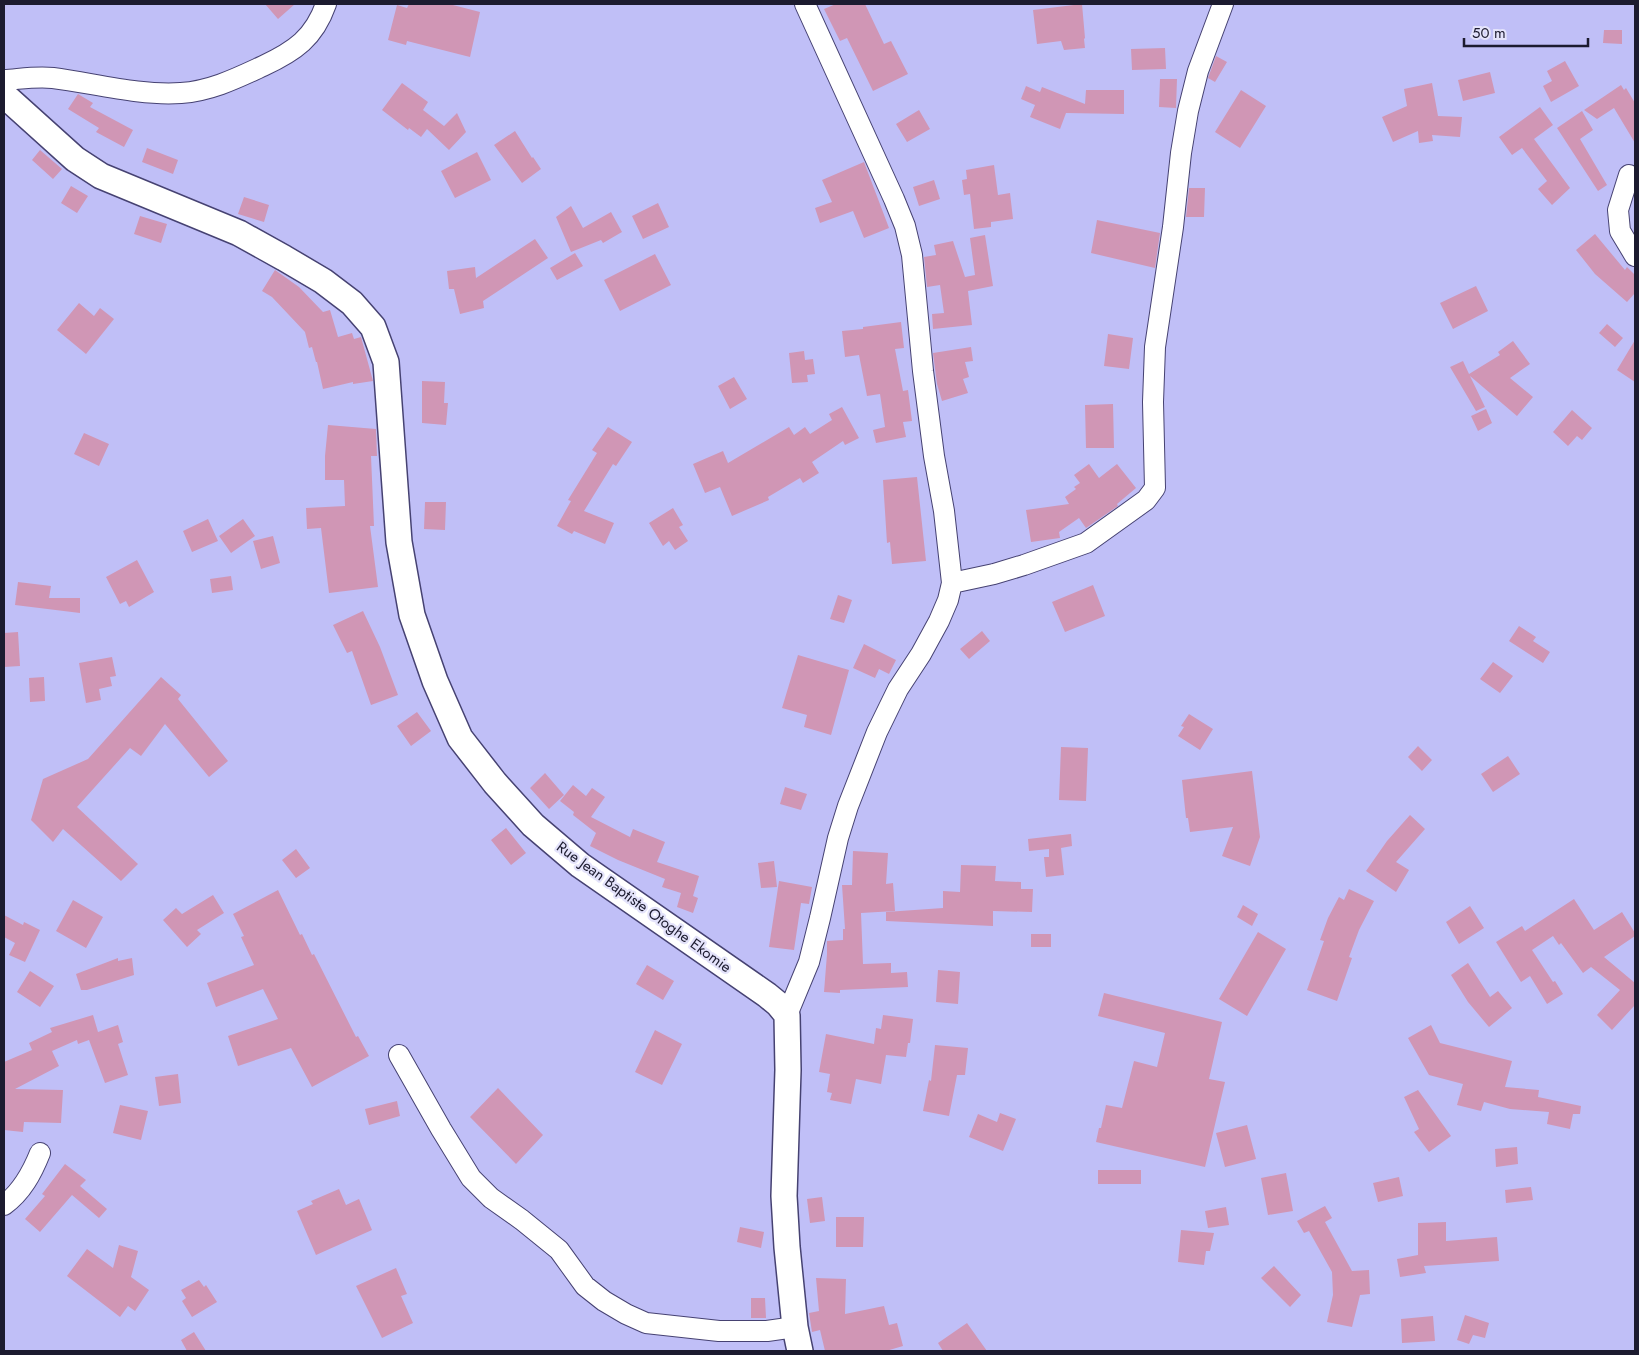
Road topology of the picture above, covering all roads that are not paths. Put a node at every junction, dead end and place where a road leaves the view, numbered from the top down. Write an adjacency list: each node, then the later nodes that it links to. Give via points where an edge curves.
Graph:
1 (326, 4): 4 (street, via 305,40 282,57 226,83 182,93 160,93 51,77)
2 (805, 4): 7 (street, via 890,190 910,245 923,371)
3 (1223, 4): 7 (street, via 1198,71 1181,154 1155,347 1156,488 1146,500 1086,543 1024,566)
4 (11, 97): 8 (street, Rue Jean Baptiste Otoghe Ekomie, via 75,159 101,176 239,233 324,281 352,303 373,327 386,362 399,542 412,615 435,681 460,738 534,825 567,854 767,994)
5 (1629, 175): 6 (street, via 1618,210 1620,231)
6 (1635, 256)
7 (952, 583): 8 (street, via 939,621 877,732 848,806 809,962)
8 (787, 1015): 12 (street, via 784,1196)
9 (400, 1055): 12 (street, via 471,1178 491,1198 559,1250 586,1286 604,1301 646,1323 719,1332)
10 (40, 1153): 11 (street, via 32,1173 15,1197)
11 (4, 1205)
12 (795, 1327): 13 (street)
13 (800, 1351)

